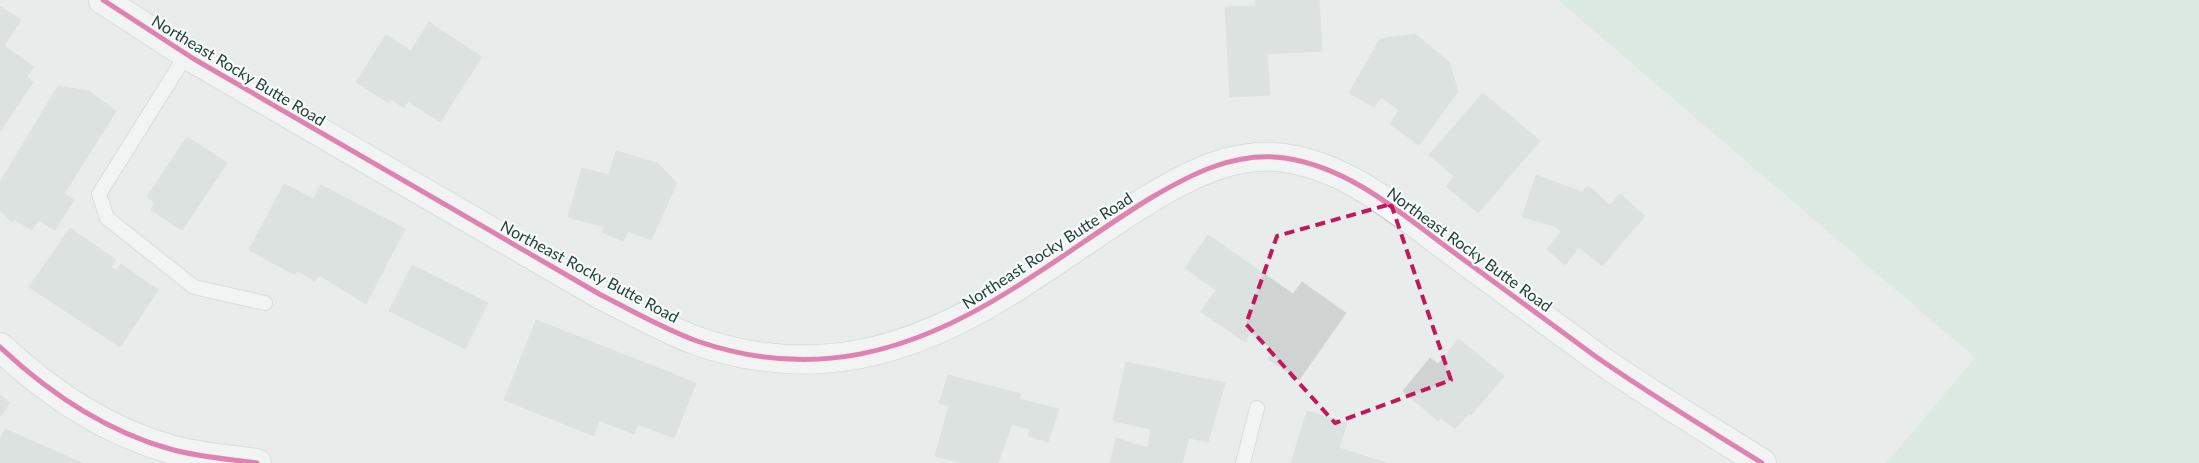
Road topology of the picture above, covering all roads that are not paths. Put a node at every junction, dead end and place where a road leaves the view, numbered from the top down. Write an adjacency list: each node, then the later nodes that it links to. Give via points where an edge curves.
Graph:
1 (103, 0): 2 (street, Northeast Rocky Butte Road)
2 (186, 55): 3 (lane, via 99,194 107,218 194,287); 8 (street, Northeast Rocky Butte Road, via 638,314 698,341 789,359 810,360 875,352 938,331 1011,290 1138,206 1195,173 1253,157 1283,158 1310,164 1338,174 1382,199 1596,356)
3 (265, 302)
4 (0, 347): 6 (street, via 40,382 112,427 171,450)
5 (1257, 408): 7 (lane)
6 (257, 463)
7 (1243, 463)
8 (1762, 463)

